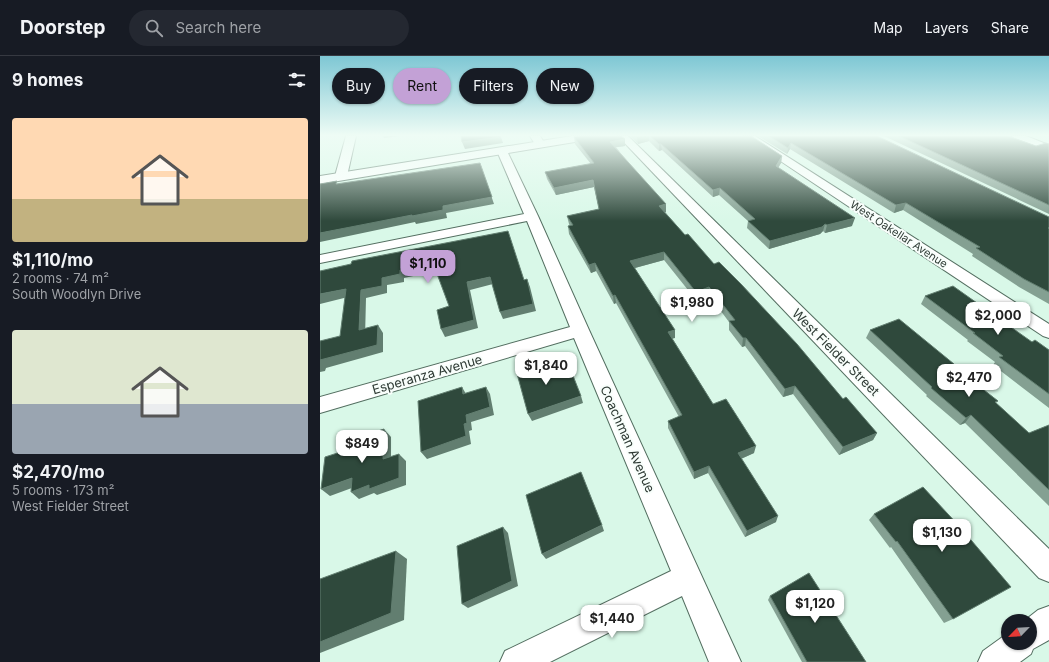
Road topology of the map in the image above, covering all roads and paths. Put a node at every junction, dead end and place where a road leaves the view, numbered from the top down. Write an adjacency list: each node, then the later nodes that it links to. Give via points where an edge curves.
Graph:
1 (344, 164): 6 (street)
2 (414, 164): 6 (street)
3 (508, 164): 8 (street, Coachman Avenue)
4 (651, 164): 13 (street, West Fielder Street)
5 (791, 164): 11 (street, West Oakellar Avenue)
6 (341, 176): 7 (street)
7 (320, 180)
8 (532, 216): 9 (street); 10 (street, Coachman Avenue)
9 (320, 259)
10 (580, 330): 12 (street, Esperanza Avenue); 14 (street, Coachman Avenue)
11 (1049, 332)
12 (320, 405)
13 (1049, 568)
14 (688, 578): 18 (street); 19 (street, Coachman Avenue)
15 (1049, 622): 16 (street)
16 (1037, 631)
17 (1010, 650): 20 (street)
18 (516, 662)
19 (725, 662)
20 (994, 662)

